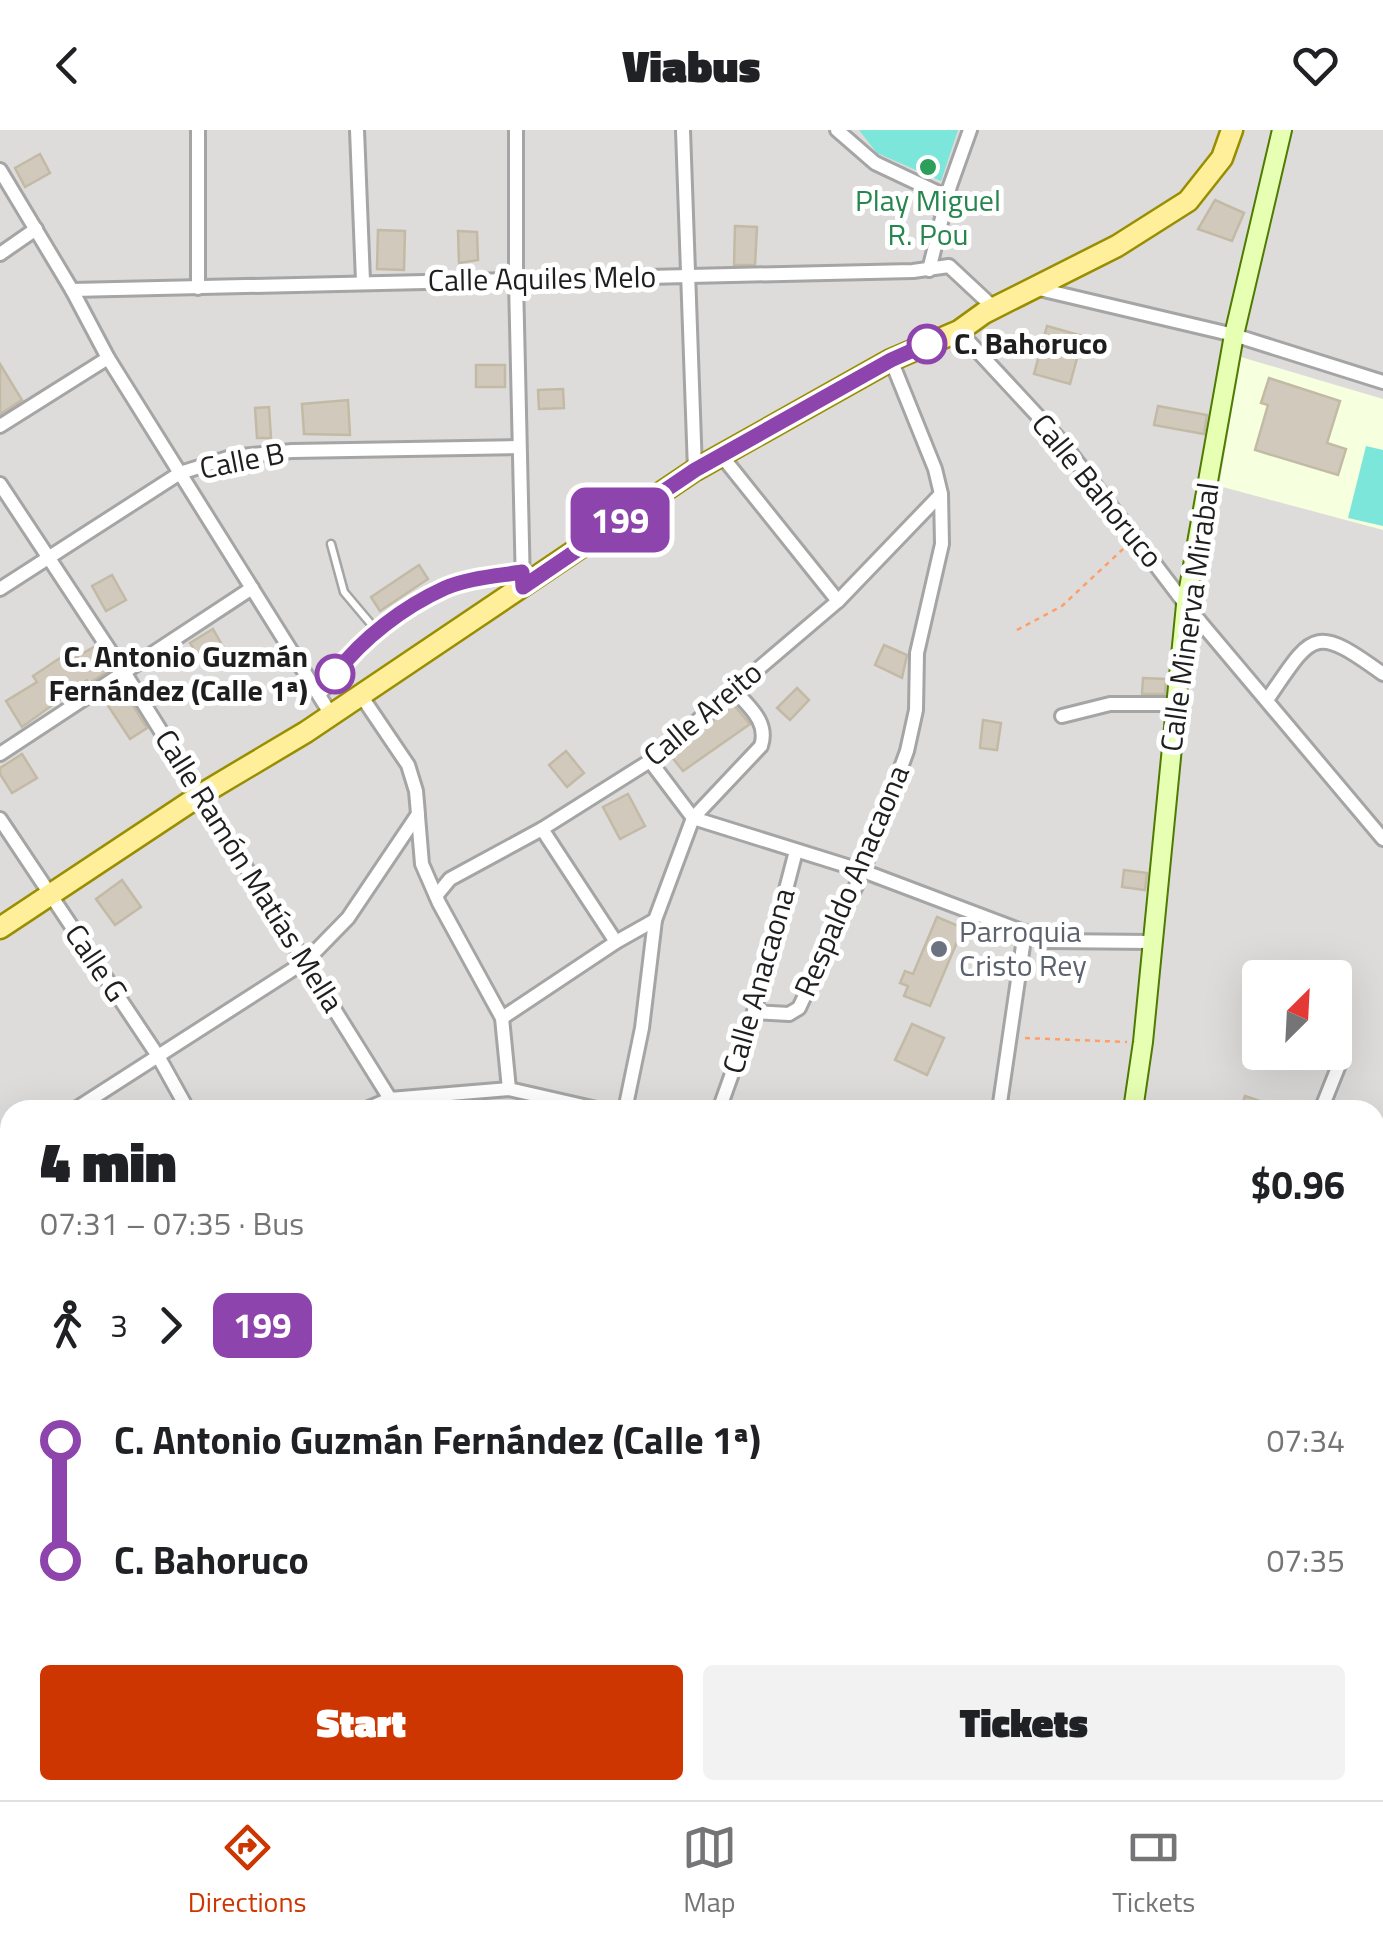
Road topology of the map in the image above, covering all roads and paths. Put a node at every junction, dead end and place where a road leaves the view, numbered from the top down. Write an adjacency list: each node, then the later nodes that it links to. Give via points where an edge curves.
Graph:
1 (198, 130): 17 (street)
2 (357, 130): 15 (street)
3 (516, 130): 16 (street)
4 (683, 130): 14 (street)
5 (837, 130): 10 (street, via 875,162)
6 (970, 130): 10 (street)
7 (1232, 130): 18 (main road, via 1222,158 1188,201)
8 (1282, 130): 22 (street, Calle Minerva Mirabal)
9 (0, 170): 11 (street)
10 (947, 197): 13 (street)
11 (36, 229): 12 (street); 19 (street)
12 (0, 254)
13 (929, 270): 14 (street, Calle Aquiles Melo); 20 (street, Calle Aquiles Melo, via 958,271)
14 (686, 276): 16 (street, Calle Aquiles Melo); 30 (street)
15 (363, 281): 16 (street, Calle Aquiles Melo); 17 (street, Calle Aquiles Melo)
16 (516, 282): 28 (street)
17 (198, 288): 19 (street, Calle Aquiles Melo)
18 (1035, 288): 20 (main road); 22 (street)
19 (72, 290): 23 (street)
20 (994, 308): 21 (main road)
21 (960, 331): 24 (main road); 34 (street, Calle Bahoruco, via 1062,442)
22 (1234, 335): 26 (street); 41 (street, Calle Minerva Mirabal)
23 (108, 358): 27 (street); 31 (street)
24 (891, 360): 29 (main road); 33 (street, Respaldo Anacaona)
25 (1383, 364): 26 (street)
26 (1381, 381)
27 (0, 426)
28 (518, 446): 31 (street, Calle B, via 292,450 231,457); 37 (street)
29 (721, 456): 30 (main road); 40 (street)
30 (695, 470): 37 (main road)
31 (180, 473): 36 (street, Calle B); 38 (street)
32 (0, 484): 36 (street, Calle Ramón Matías Mella)
33 (941, 494): 40 (street, Calle Areito); 62 (street, Respaldo Anacaona, via 942,544 917,653 913,730)
34 (1135, 538): 41 (street, Calle Bahoruco); 43 (path, via 1062,606)
35 (331, 544): 42 (lane, via 344,592)
36 (48, 557): 39 (street, Calle B); 44 (street, Calle Ramón Matías Mella)
37 (522, 579): 42 (street, via 447,587); 47 (main road)
38 (252, 588): 44 (street); 48 (street)
39 (0, 589)
40 (838, 601): 46 (street, Calle Areito)
41 (1186, 604): 49 (street, Calle Bahoruco); 50 (street, Calle Minerva Mirabal)
42 (376, 630): 48 (street)
43 (1017, 630)
44 (124, 672): 53 (street); 55 (street, Calle Ramón Matías Mella)
45 (1383, 674): 49 (street, via 1345,646 1315,643 1300,652)
46 (734, 690): 54 (street, Calle Areito); 57 (street, via 762,722 761,746)
47 (360, 694): 51 (main road); 56 (street, via 408,766)
48 (319, 695): 51 (street)
49 (1267, 700): 60 (street, Calle Bahoruco)
50 (1176, 704): 52 (street, via 1110,704); 69 (street, Calle Minerva Mirabal)
51 (330, 713): 55 (main road)
52 (1062, 716)
53 (0, 754)
54 (650, 761): 57 (street); 59 (street, Calle Areito)
55 (202, 794): 63 (main road); 70 (street, Calle Ramón Matías Mella)
56 (418, 814): 64 (street, via 422,864); 70 (street, via 348,918)
57 (693, 818): 61 (street); 65 (street)
58 (0, 819): 63 (street, Calle G)
59 (542, 830): 64 (street, Calle Areito, via 450,880); 68 (street)
60 (1383, 839)
61 (796, 851): 62 (street); 71 (street, Calle Anacaona)
62 (863, 871): 67 (street); 71 (street, Respaldo Anacaona, via 798,1008 789,1014)
63 (50, 894): 66 (main road); 75 (street, Calle G)
64 (436, 896): 72 (street)
65 (655, 920): 68 (street); 83 (street)
66 (0, 928)
67 (1025, 932): 69 (street, via 1048,941); 73 (street)
68 (616, 942): 72 (street)
69 (1153, 942): 74 (street, Calle Minerva Mirabal)
70 (306, 961): 75 (street); 80 (street, Calle Ramón Matías Mella)
71 (754, 1012): 84 (street, Calle Anacaona)
72 (502, 1018): 77 (street)
73 (1010, 1036): 74 (path); 85 (street)
74 (1144, 1042): 86 (street, Calle Minerva Mirabal)
75 (158, 1056): 78 (street); 79 (street, Calle G)
76 (1337, 1070): 87 (street)
77 (509, 1089): 81 (street); 82 (street)
78 (90, 1100)
79 (182, 1100)
80 (391, 1100)
81 (430, 1100)
82 (533, 1100)
83 (627, 1100)
84 (723, 1100)
85 (1001, 1100)
86 (1135, 1100)
87 (1325, 1100)

